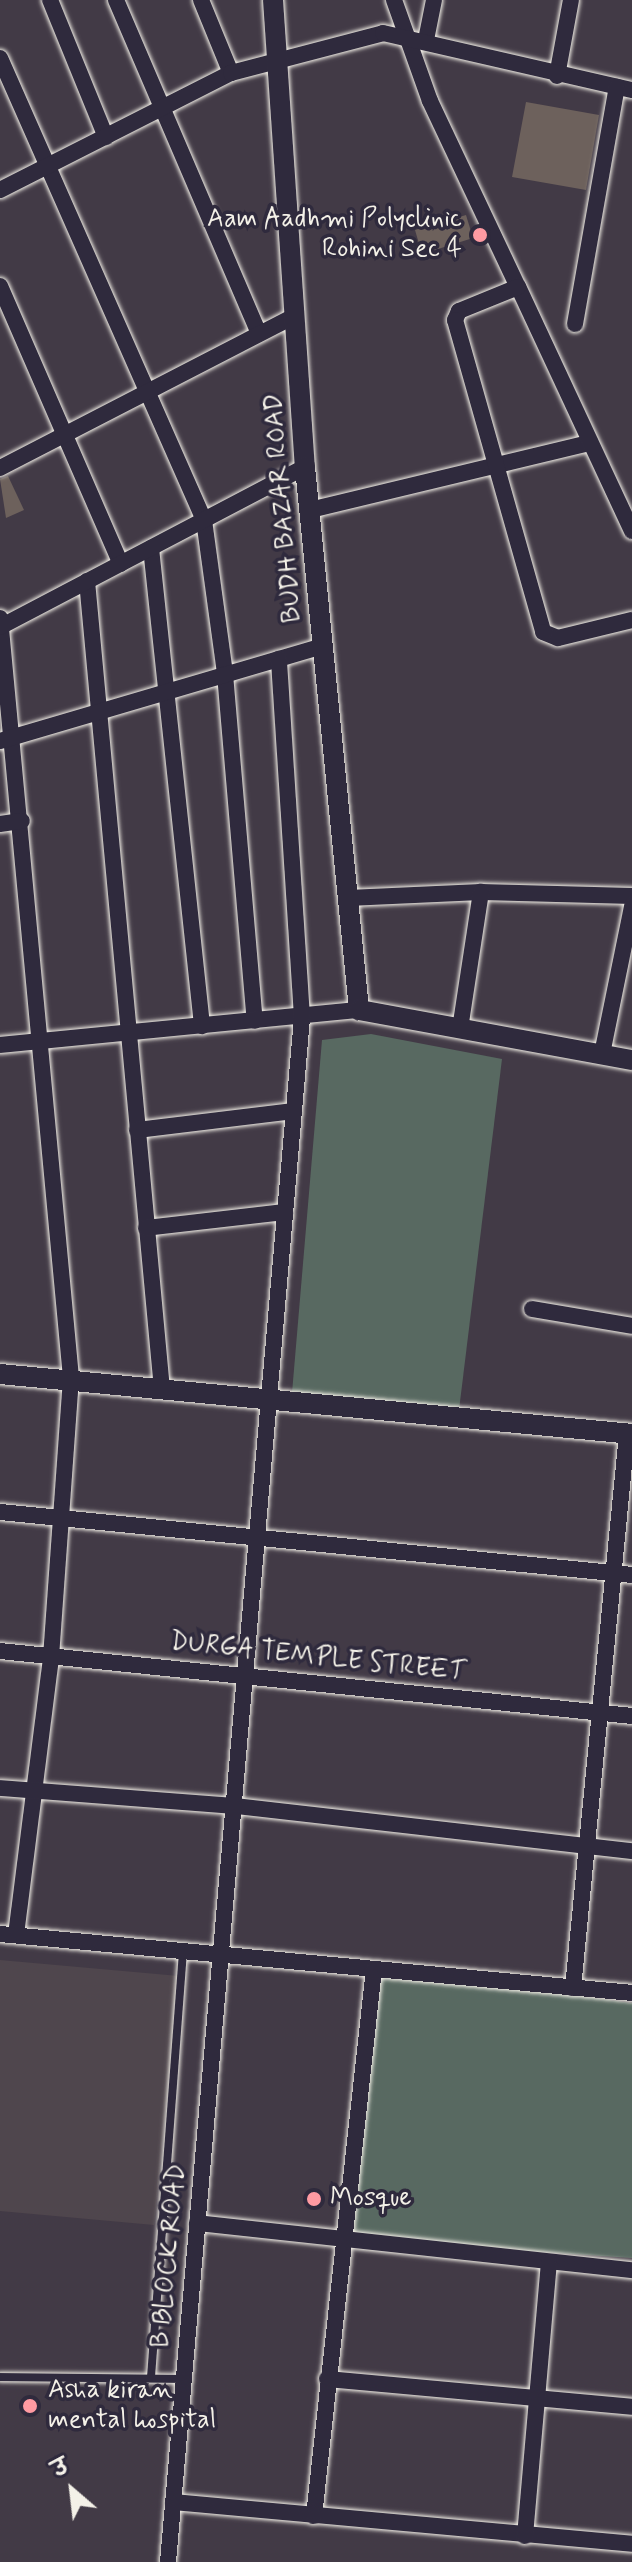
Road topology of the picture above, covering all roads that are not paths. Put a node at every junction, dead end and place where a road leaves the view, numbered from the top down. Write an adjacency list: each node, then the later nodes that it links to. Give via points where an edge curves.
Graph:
1 (50, 0): 16 (street)
2 (116, 0): 15 (street)
3 (201, 0): 12 (street)
4 (273, 0): 10 (street, BUDH BAZAR ROAD)
5 (394, 0): 8 (street)
6 (434, 0): 9 (street)
7 (571, 0): 13 (street)
8 (405, 34): 9 (street); 10 (street, via 383,33); 20 (street)
9 (426, 40): 13 (street)
10 (278, 57): 12 (street); 21 (street, BUDH BAZAR ROAD)
11 (0, 58): 17 (street)
12 (231, 73): 15 (street)
13 (557, 76): 14 (street)
14 (625, 89): 22 (street)
15 (160, 109): 16 (street); 23 (street)
16 (106, 137): 17 (street)
17 (46, 167): 18 (street); 24 (street)
18 (0, 190)
19 (0, 286): 25 (street)
20 (518, 287): 26 (street); 28 (street, via 455,315)
21 (293, 317): 23 (street); 27 (street, BUDH BAZAR ROAD)
22 (575, 324)
23 (259, 334): 24 (street)
24 (144, 393): 25 (street); 31 (street)
25 (64, 435): 29 (street); 34 (street)
26 (590, 443): 28 (street); 32 (street)
27 (305, 467): 30 (street, BUDH BAZAR ROAD); 31 (street)
28 (496, 467): 30 (street); 36 (street, via 543,632 558,638)
29 (0, 468)
30 (310, 510): 38 (street, BUDH BAZAR ROAD)
31 (204, 520): 33 (street); 40 (street)
32 (632, 531)
33 (151, 548): 34 (street); 41 (street)
34 (121, 564): 35 (street)
35 (87, 581): 37 (street); 42 (street)
36 (632, 620)
37 (1, 623): 43 (street)
38 (323, 646): 39 (street); 48 (street, BUDH BAZAR ROAD)
39 (279, 659): 40 (street); 51 (street, B BLOCK ROAD)
40 (225, 674): 41 (street); 52 (street)
41 (166, 692): 42 (street); 53 (street)
42 (99, 710): 43 (street); 55 (street)
43 (6, 739): 44 (street)
44 (22, 821): 45 (street); 56 (street)
45 (0, 824)
46 (481, 892): 47 (street); 48 (street); 54 (street)
47 (632, 896)
48 (348, 898): 50 (street, BUDH BAZAR ROAD)
49 (632, 906): 58 (street)
50 (359, 1010): 51 (street); 54 (street)
51 (302, 1017): 52 (street); 60 (street, B BLOCK ROAD)
52 (255, 1021): 53 (street)
53 (202, 1026): 55 (street)
54 (460, 1029): 58 (street)
55 (127, 1033): 56 (street); 61 (street)
56 (42, 1041): 57 (street); 67 (street)
57 (0, 1045)
58 (602, 1054): 59 (street)
59 (632, 1060)
60 (294, 1111): 61 (street); 62 (street, B BLOCK ROAD)
61 (137, 1130): 63 (street)
62 (285, 1212): 63 (street); 69 (street, B BLOCK ROAD)
63 (146, 1228): 68 (street)
64 (532, 1309): 65 (street)
65 (632, 1326)
66 (0, 1374): 67 (street)
67 (71, 1378): 68 (street); 72 (street)
68 (162, 1390): 69 (street)
69 (269, 1400): 70 (street); 73 (street, B BLOCK ROAD)
70 (630, 1434): 74 (street)
71 (0, 1512): 72 (street)
72 (60, 1517): 73 (street); 77 (street)
73 (256, 1540): 74 (street); 78 (street, B BLOCK ROAD)
74 (613, 1574): 75 (street); 79 (street)
75 (632, 1575)
76 (0, 1651): 77 (street, DURGA TEMPLE STREET)
77 (51, 1658): 78 (street, DURGA TEMPLE STREET); 82 (street)
78 (247, 1673): 79 (street, DURGA TEMPLE STREET); 83 (street, B BLOCK ROAD)
79 (600, 1713): 80 (street, DURGA TEMPLE STREET); 84 (street)
80 (632, 1716)
81 (0, 1788): 82 (street)
82 (34, 1792): 83 (street); 86 (street)
83 (236, 1806): 84 (street); 88 (street, B BLOCK ROAD)
84 (587, 1847): 85 (street); 90 (street)
85 (632, 1851)
86 (8, 1934): 87 (street)
87 (183, 1951): 88 (street); 97 (lane)
88 (220, 1955): 89 (street); 92 (street, B BLOCK ROAD)
89 (374, 1969): 90 (street); 93 (street)
90 (573, 1988): 91 (street)
91 (632, 1993)
92 (197, 2223): 93 (street); 98 (street, B BLOCK ROAD)
93 (341, 2239): 94 (street); 99 (street)
94 (549, 2262): 95 (street); 100 (street)
95 (632, 2270)
96 (0, 2377): 97 (lane)
97 (151, 2377): 98 (lane)
98 (184, 2379): 102 (street, B BLOCK ROAD)
99 (327, 2379): 100 (street); 103 (street)
100 (537, 2398): 101 (street); 104 (street)
101 (632, 2407)
102 (173, 2502): 103 (street); 106 (street, B BLOCK ROAD)
103 (314, 2516): 104 (street)
104 (525, 2536): 105 (street)
105 (632, 2544)
106 (168, 2562)

